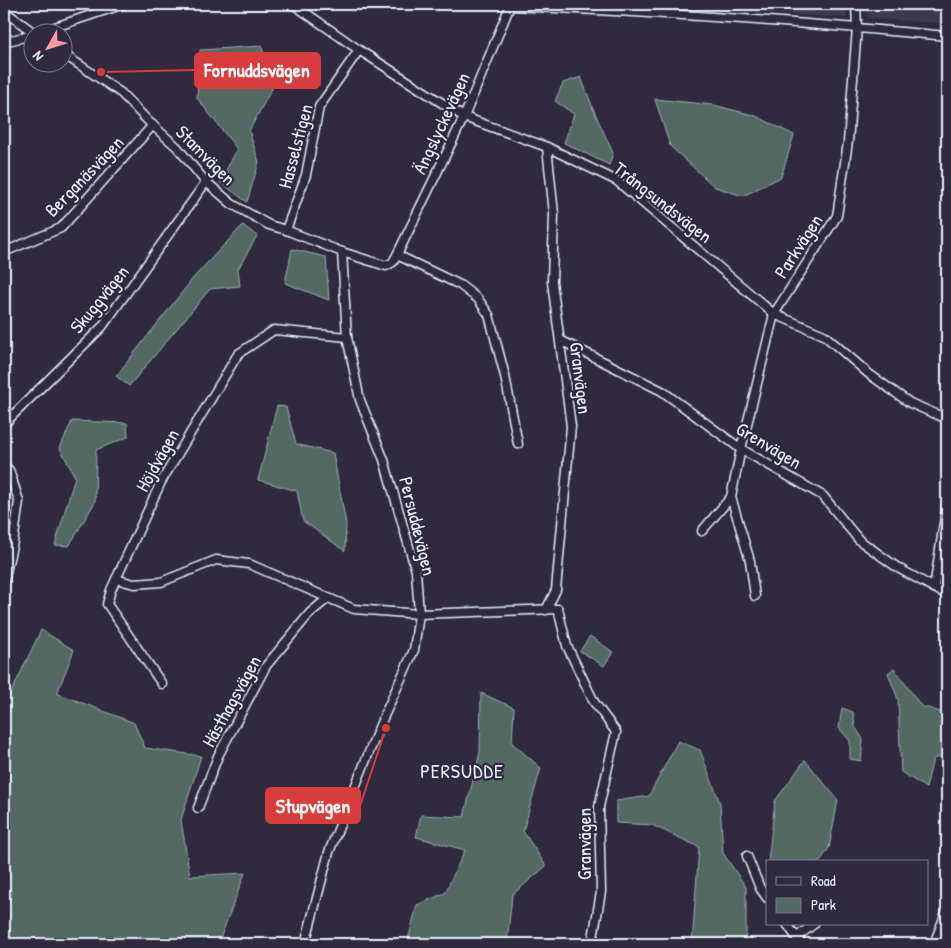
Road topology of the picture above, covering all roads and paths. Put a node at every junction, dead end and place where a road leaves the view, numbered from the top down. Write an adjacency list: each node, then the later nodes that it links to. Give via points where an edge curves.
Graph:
1 (124, 4): 6 (street)
2 (293, 4): 12 (street, Trångsundsvägen)
3 (856, 4): 8 (street, Parkvägen)
4 (510, 5): 8 (street); 14 (street, Ängslyckevägen)
5 (4, 11): 7 (street)
6 (70, 22)
7 (22, 25)
8 (857, 28): 9 (street); 22 (street, Parkvägen, via 848,142 837,216)
9 (947, 36)
10 (22, 37): 11 (street)
11 (4, 42)
12 (359, 50): 14 (street, Trångsundsvägen); 18 (street, Hasselstigen, via 319,106 306,175)
13 (72, 60): 15 (street, Stamvägen, via 121,93)
14 (464, 117): 16 (street, Trångsundsvägen); 21 (street, Ängslyckevägen)
15 (153, 125): 17 (street, Stamvägen, via 178,147); 19 (street, Berganäsvägen, via 61,228)
16 (547, 147): 22 (street, Trångsundsvägen, via 617,181); 24 (street, Granvägen, via 554,214 552,282)
17 (206, 182): 18 (street, Stamvägen, via 232,204 269,225); 26 (street, Skuggvägen, via 102,327)
18 (286, 230): 20 (street, Stamvägen)
19 (4, 252)
20 (342, 252): 21 (street, Stamvägen, via 386,266); 23 (street, Persuddevägen)
21 (397, 255): 27 (street, via 460,285 478,299 489,315)
22 (774, 314): 25 (street, Trångsundsvägen, via 824,335 869,374 910,403); 28 (street, Parkvägen)
23 (347, 337): 33 (street, Höjdvägen, via 274,330 238,354 161,482); 40 (street, Persuddevägen, via 360,400 384,460 416,571)
24 (560, 340): 28 (street, Grenvägen, via 662,392); 39 (street, Granvägen, via 571,426 556,590)
25 (947, 419)
26 (4, 424)
27 (518, 444)
28 (741, 449): 30 (street, Parkvägen); 35 (street, Grenvägen, via 823,496 859,540 898,568)
29 (4, 466): 34 (street, via 9,470 19,501)
30 (731, 497): 32 (street, Parkvägen); 37 (street, Parkvägen, via 750,560)
31 (947, 504): 35 (street)
32 (702, 531)
33 (116, 579): 38 (street, via 134,584 161,582 216,560 249,564); 41 (street, Höjdvägen, via 107,604)
34 (4, 581)
35 (934, 588): 36 (street, Grenvägen)
36 (947, 595)
37 (755, 596)
38 (328, 598): 40 (street, via 354,609); 42 (street, Hästhagsvägen, via 310,613 266,666 218,756)
39 (546, 610): 40 (street); 50 (street, Granvägen, via 558,609 567,646 594,702 616,732 599,807 601,892)
40 (419, 614): 49 (street, Persuddevägen, via 414,650 380,725 330,852)
41 (162, 684)
42 (198, 808)
43 (747, 856): 44 (street)
44 (766, 897)
45 (947, 910): 51 (street)
46 (788, 926): 48 (street)
47 (812, 926): 48 (street)
48 (799, 941)
49 (305, 944)
50 (592, 944)
51 (934, 944)

